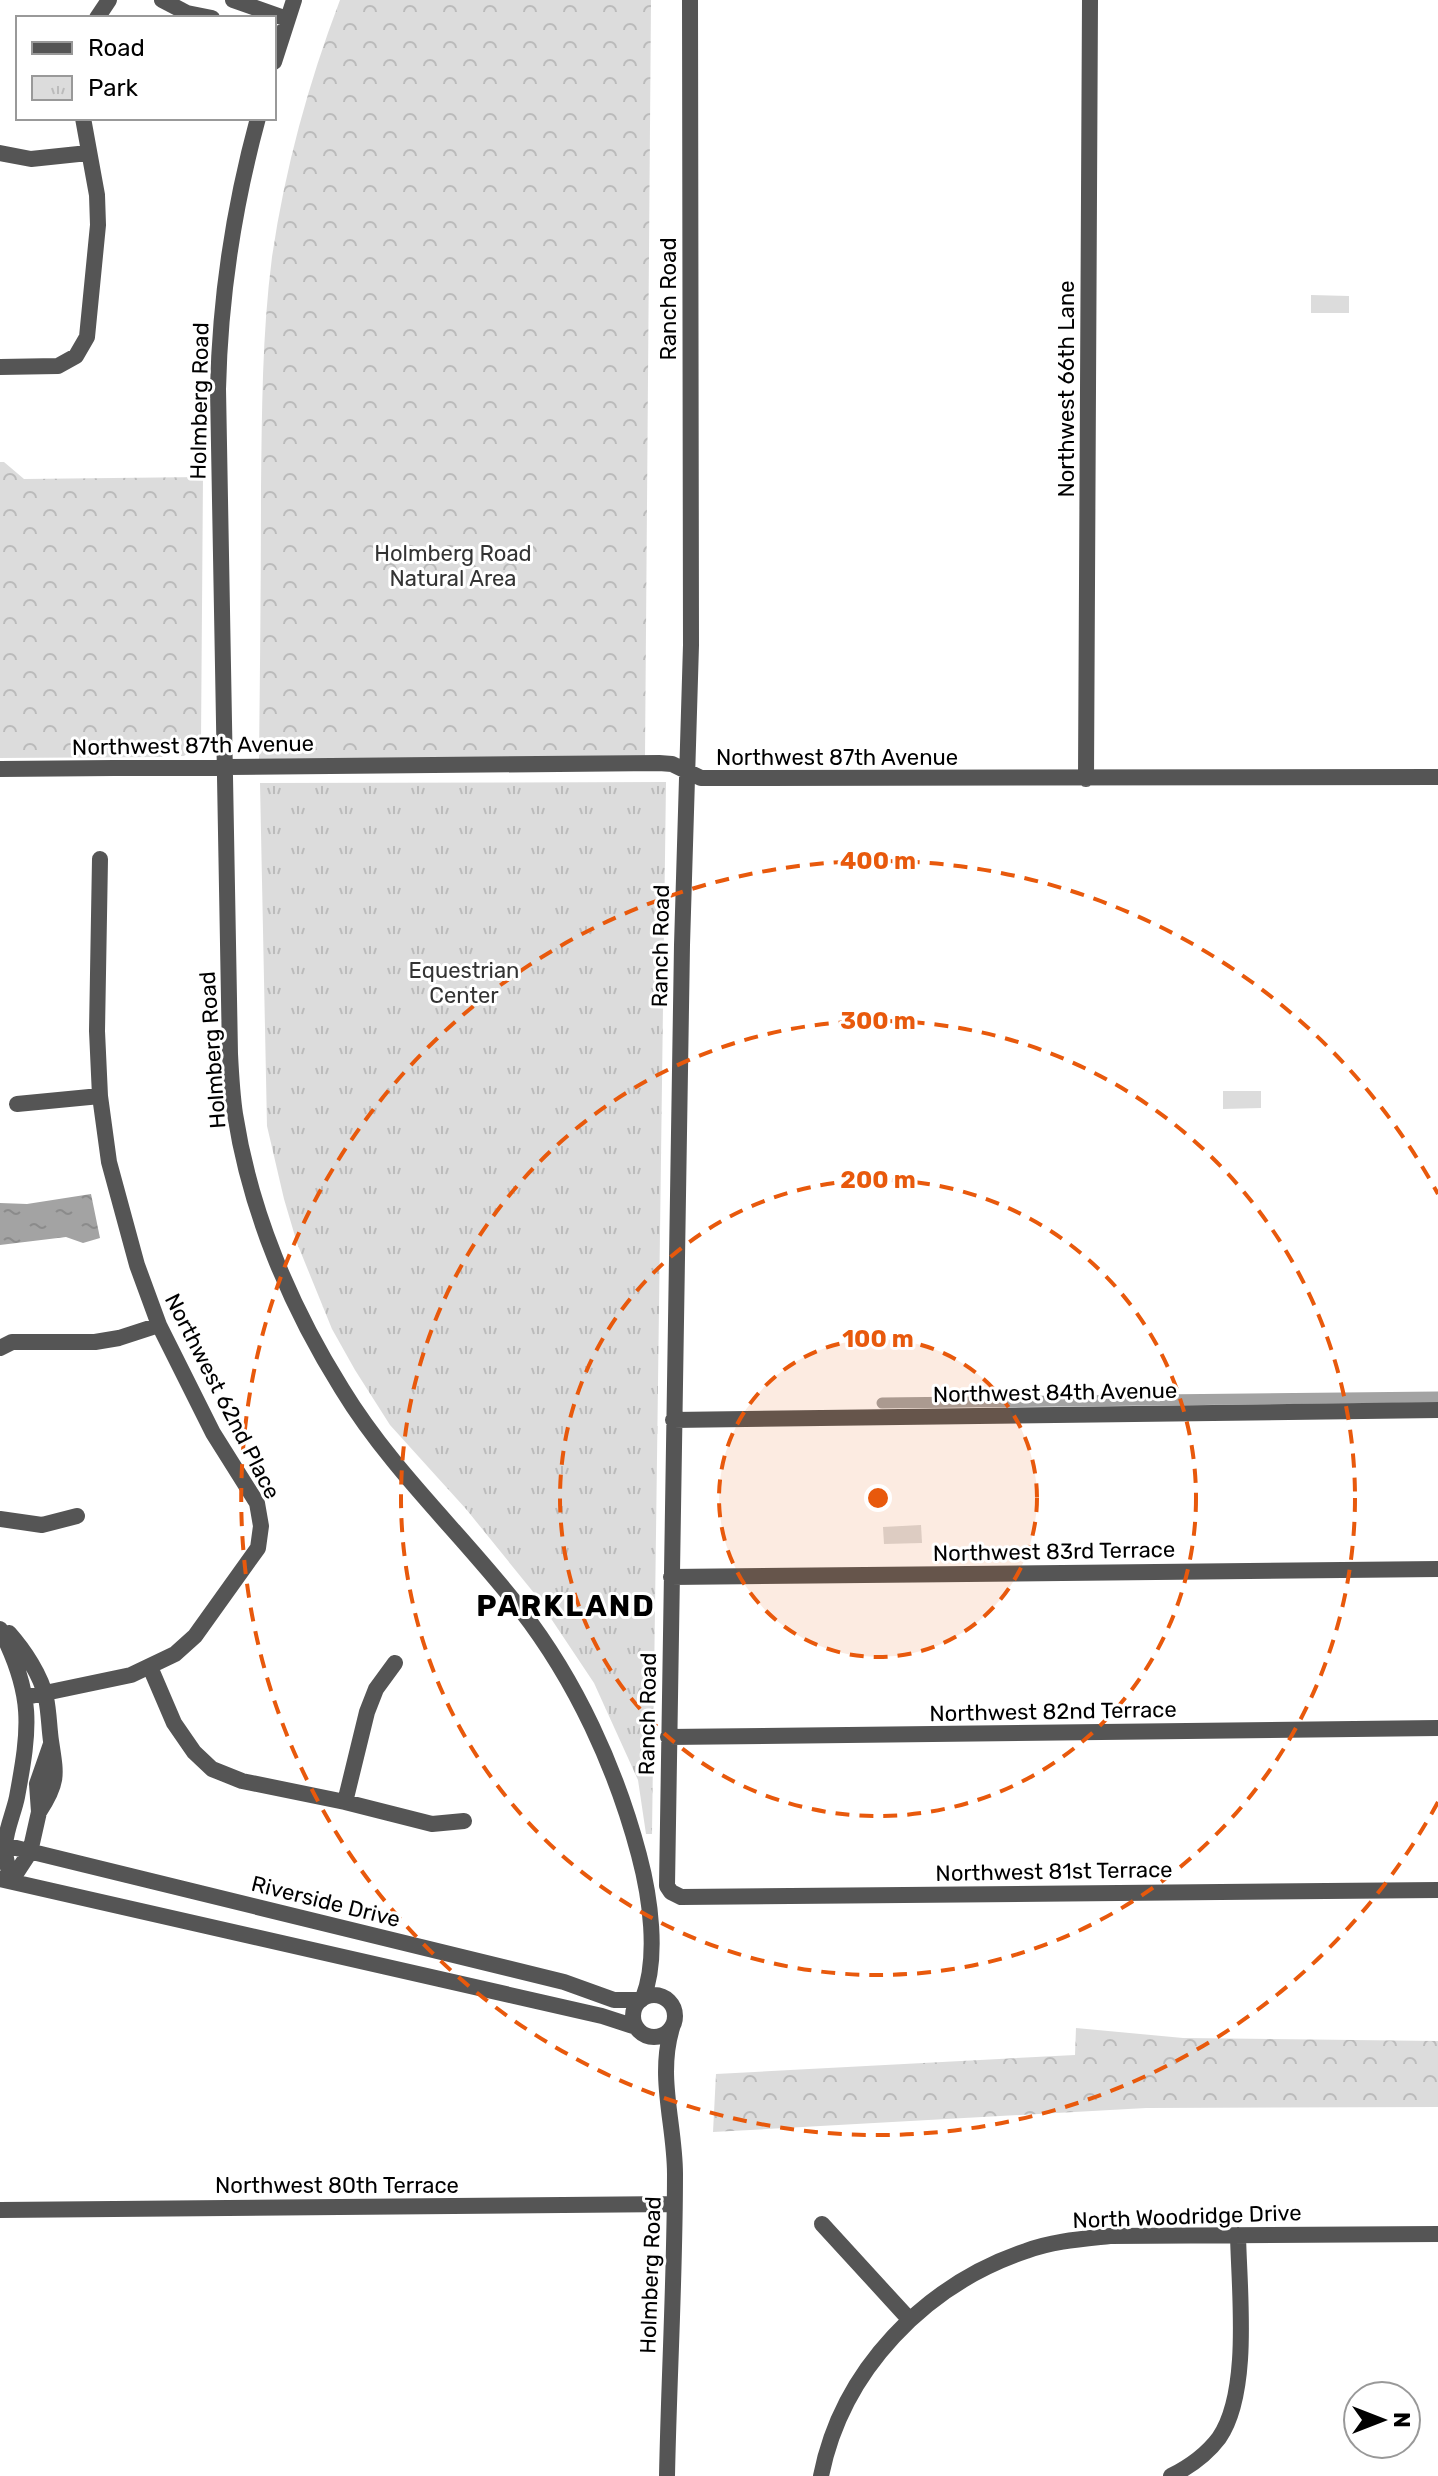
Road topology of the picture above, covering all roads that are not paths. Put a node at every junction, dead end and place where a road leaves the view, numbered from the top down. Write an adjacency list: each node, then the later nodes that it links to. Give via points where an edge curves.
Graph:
1 (162, 0): 6 (street)
2 (233, 0): 8 (street)
3 (294, 0): 8 (street)
4 (690, 0): 17 (street, Ranch Road, via 691,645)
5 (1090, 0): 19 (street, Northwest 66th Lane)
6 (182, 4): 7 (street)
7 (208, 16)
8 (287, 19): 9 (street)
9 (277, 40)
10 (83, 120): 13 (street)
11 (258, 120): 15 (street, Holmberg Road, via 219,330)
12 (0, 153): 13 (street, via 31,159)
13 (88, 153): 14 (street, via 98,225 87,337 76,356 58,366)
14 (0, 367)
15 (225, 766): 16 (street, Northwest 87th Avenue); 17 (street, Northwest 87th Avenue, via 659,763); 49 (street, Holmberg Road, via 235,1113 268,1238 295,1306 357,1414 523,1612 574,1693 606,1758 636,1845)
16 (0, 769)
17 (686, 772): 19 (street, Northwest 87th Avenue, via 701,778); 26 (street, Ranch Road)
18 (1438, 777): 19 (street, Northwest 87th Avenue)
19 (1086, 779)
20 (100, 859): 21 (street, Northwest 62nd Place)
21 (100, 1096): 22 (street); 23 (street, Northwest 62nd Place, via 109,1162)
22 (17, 1104)
23 (159, 1325): 24 (street, via 95,1342 12,1342); 33 (street, Northwest 62nd Place, via 213,1433 257,1503 261,1526 258,1548 195,1636)
24 (0, 1348)
25 (1438, 1410): 26 (street, Northwest 84th Avenue)
26 (673, 1420): 30 (street, Ranch Road)
27 (77, 1516): 28 (street, via 42,1525)
28 (0, 1519)
29 (1438, 1569): 30 (street, Northwest 83rd Terrace)
30 (671, 1577): 37 (street, Ranch Road)
31 (0, 1626): 34 (street, via 21,1646); 35 (street)
32 (395, 1663): 41 (street, via 367,1712)
33 (150, 1667): 34 (street); 41 (street, via 174,1723 212,1769 242,1781)
34 (45, 1694): 35 (street); 38 (street)
35 (26, 1697): 39 (street)
36 (1438, 1728): 37 (street, Northwest 82nd Terrace)
37 (668, 1737): 48 (street, Ranch Road, via 666,1879)
38 (51, 1743): 40 (street); 42 (street, via 54,1779)
39 (23, 1759): 40 (street); 44 (street)
40 (44, 1763): 42 (street, via 37,1784)
41 (345, 1802): 43 (street, via 432,1824)
42 (39, 1812): 45 (street)
43 (464, 1821)
44 (2, 1845): 45 (street, Riverside Drive); 46 (street)
45 (30, 1852): 46 (street); 50 (street, Riverside Drive)
46 (6, 1880): 54 (street, via 602,2016)
47 (1438, 1890): 48 (street, Northwest 81st Terrace, via 681,1897)
48 (671, 1892)
49 (652, 1965): 50 (street, via 635,1991); 51 (street, Holmberg Road); 52 (street, Holmberg Road)
50 (564, 1982): 51 (street, Riverside Drive, via 614,2000)
51 (642, 1999): 52 (street, via 654,1995); 54 (street, via 633,2016)
52 (669, 2001): 53 (street, via 675,2014)
53 (672, 2028): 54 (street, via 657,2037); 55 (street, Holmberg Road)
54 (641, 2031): 55 (street, Holmberg Road)
55 (664, 2076): 56 (street, Holmberg Road)
56 (674, 2204): 57 (street, Northwest 80th Terrace); 62 (street, Holmberg Road)
57 (0, 2210)
58 (822, 2224): 61 (street)
59 (1438, 2234): 60 (street, North Woodridge Drive)
60 (1238, 2235): 61 (street, North Woodridge Drive, via 1067,2240 984,2267); 64 (street, via 1238,2391 1220,2436)
61 (909, 2319): 63 (street, North Woodridge Drive, via 856,2387 837,2423)
62 (667, 2476)
63 (821, 2476)
64 (1171, 2476)

